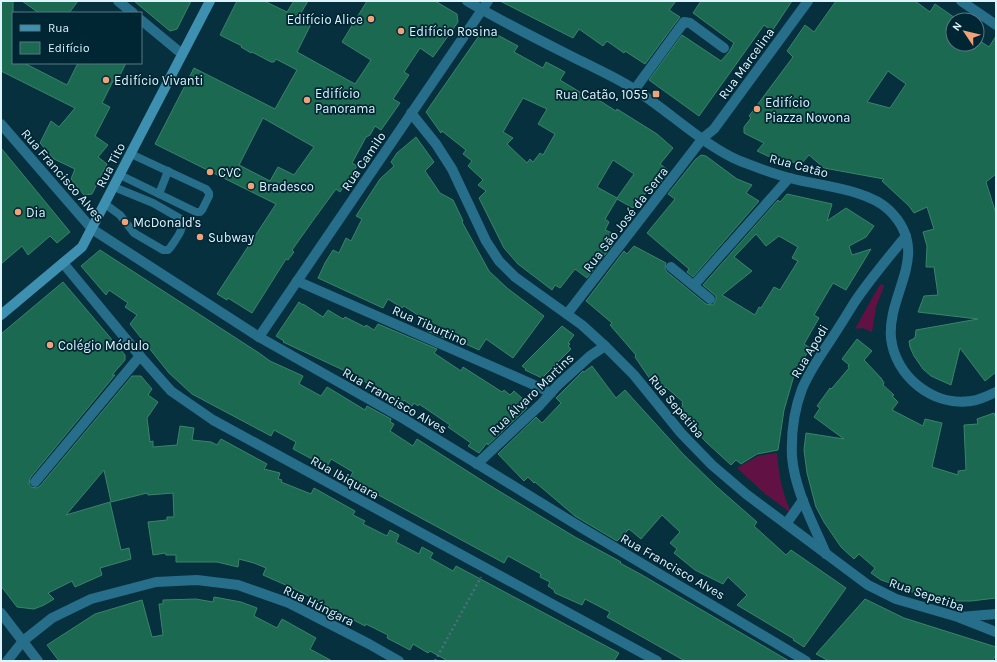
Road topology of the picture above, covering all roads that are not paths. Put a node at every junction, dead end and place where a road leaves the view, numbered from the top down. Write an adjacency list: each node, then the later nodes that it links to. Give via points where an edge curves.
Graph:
1 (118, 1): 7 (street)
2 (210, 1): 11 (main road, Rua Tito)
3 (468, 1): 6 (street, Rua Catão)
4 (808, 1): 15 (street, Rua Marcelina, via 714,129)
5 (961, 1): 9 (street)
6 (485, 5): 12 (street, Rua Catão); 13 (street, Rua Camilo)
7 (132, 12)
8 (142, 21): 11 (street)
9 (996, 25)
10 (724, 48): 12 (street, via 690,23 684,22)
11 (182, 54): 16 (main road, Rua Tito)
12 (635, 89): 15 (street, Rua Catão)
13 (411, 113): 27 (street, Rua Camilo); 30 (street, Rua Sepetiba, via 452,169 486,241 499,261 515,277)
14 (1, 124): 23 (street, Rua Francisco Alves)
15 (703, 138): 19 (street, Rua Catão, via 739,160); 30 (street, Rua São José da Serra)
16 (131, 154): 17 (lane); 18 (main road, Rua Tito)
17 (168, 171): 21 (lane); 21 (lane, via 206,189 209,196 202,210 198,212)
18 (120, 175): 20 (main road, Rua Tito); 21 (lane)
19 (789, 178): 24 (street, Rua Catão, via 869,198 888,208); 28 (street)
20 (114, 187): 22 (main road, Rua Tito); 22 (lane, via 157,205 181,220 182,227 170,248 163,250 134,233 120,215)
21 (159, 194)
22 (105, 204): 23 (main road, Rua Tito)
23 (92, 229): 25 (main road, Rua Tito, via 82,247); 32 (street, Rua Francisco Alves)
24 (906, 236): 35 (street, Rua Catão, via 909,251 906,272 892,318 891,338 903,370 924,391 951,401 970,402); 39 (street, Rua Apodi, via 855,302 803,388 796,408 792,458)
25 (63, 263): 31 (main road, Rua Tito); 34 (street, Rua Ibiquara)
26 (671, 267): 28 (street)
27 (297, 281): 32 (street, Rua Camilo); 36 (street, Rua Tiburtino)
28 (694, 285): 29 (street)
29 (710, 299)
30 (567, 314): 33 (street, Rua Sepetiba)
31 (1, 315)
32 (259, 336): 37 (street, Rua Francisco Alves)
33 (605, 346): 36 (street, Rua Álvaro Martins); 40 (street, Rua Sepetiba, via 712,465)
34 (140, 356): 38 (street); 52 (street, Rua Ibiquara, via 171,391 213,420)
35 (996, 392)
36 (551, 393): 37 (street, Rua Álvaro Martins)
37 (477, 464): 53 (street, Rua Francisco Alves)
38 (35, 482)
39 (803, 500): 40 (street); 41 (street, Rua Apodi)
40 (786, 524): 42 (street, Rua Sepetiba)
41 (814, 525): 42 (street, Rua Apodi); 43 (street, Rua Apodi)
42 (812, 544): 43 (street, Rua Sepetiba)
43 (826, 555): 46 (street, Rua Sepetiba, via 868,585 896,599)
44 (1, 613): 48 (street)
45 (996, 614): 46 (street)
46 (958, 617): 47 (street, Rua Sepetiba)
47 (996, 632)
48 (23, 641): 49 (street, Rua Húngara); 50 (street); 51 (street, Rua Húngara, via 52,618 91,599 156,582 197,580 238,585 289,603)
49 (7, 661)
50 (38, 661)
51 (399, 661)
52 (657, 661)
53 (806, 661)

